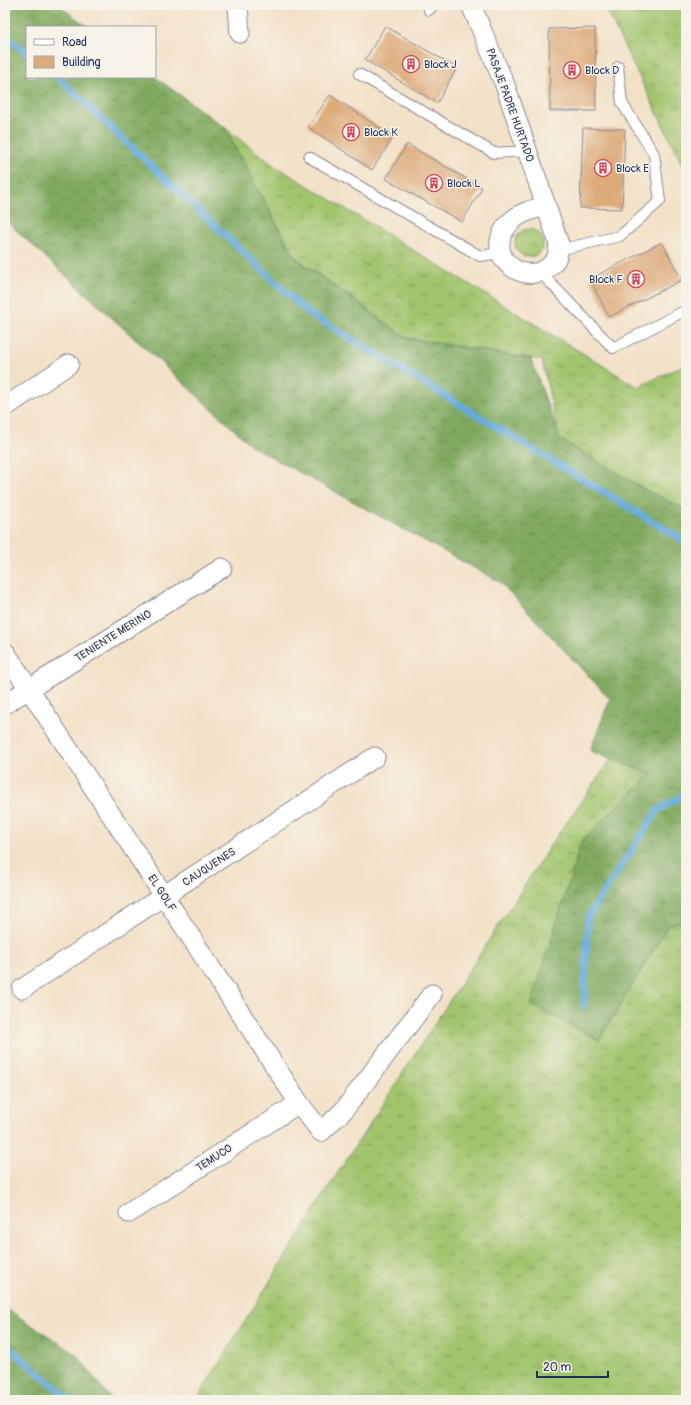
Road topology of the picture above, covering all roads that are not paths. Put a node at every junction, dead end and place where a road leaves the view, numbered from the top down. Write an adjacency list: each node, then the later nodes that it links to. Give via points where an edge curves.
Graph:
1 (238, 5): 3 (street)
2 (471, 5): 6 (street, PASAJE PADRE HURTADO, via 505,85)
3 (240, 33)
4 (618, 67): 9 (lane, via 622,103 654,154 660,201 620,236)
5 (359, 74): 6 (lane, via 494,153)
6 (528, 151): 8 (street, PASAJE PADRE HURTADO)
7 (309, 157): 10 (lane, via 480,256)
8 (545, 206): 9 (street, PASAJE PADRE HURTADO, via 559,244); 10 (street, via 514,219 501,237)
9 (558, 250): 11 (street, via 557,258 547,268)
10 (501, 253): 11 (street, via 511,268 529,274)
11 (539, 271): 12 (lane, via 613,348)
12 (686, 310)
13 (69, 364): 14 (street)
14 (5, 407)
15 (222, 568): 17 (street, TENIENTE MERINO)
16 (5, 652): 17 (street, EL GOLF)
17 (29, 689): 18 (street, TENIENTE MERINO); 20 (street, EL GOLF)
18 (5, 704)
19 (375, 757): 20 (street, CAUQUENES)
20 (165, 896): 21 (street, CAUQUENES); 23 (street, EL GOLF)
21 (22, 989)
22 (432, 994): 23 (street, EL GOLF, via 344,1110 321,1132)
23 (299, 1103): 24 (street, TEMUCO)
24 (129, 1213)

